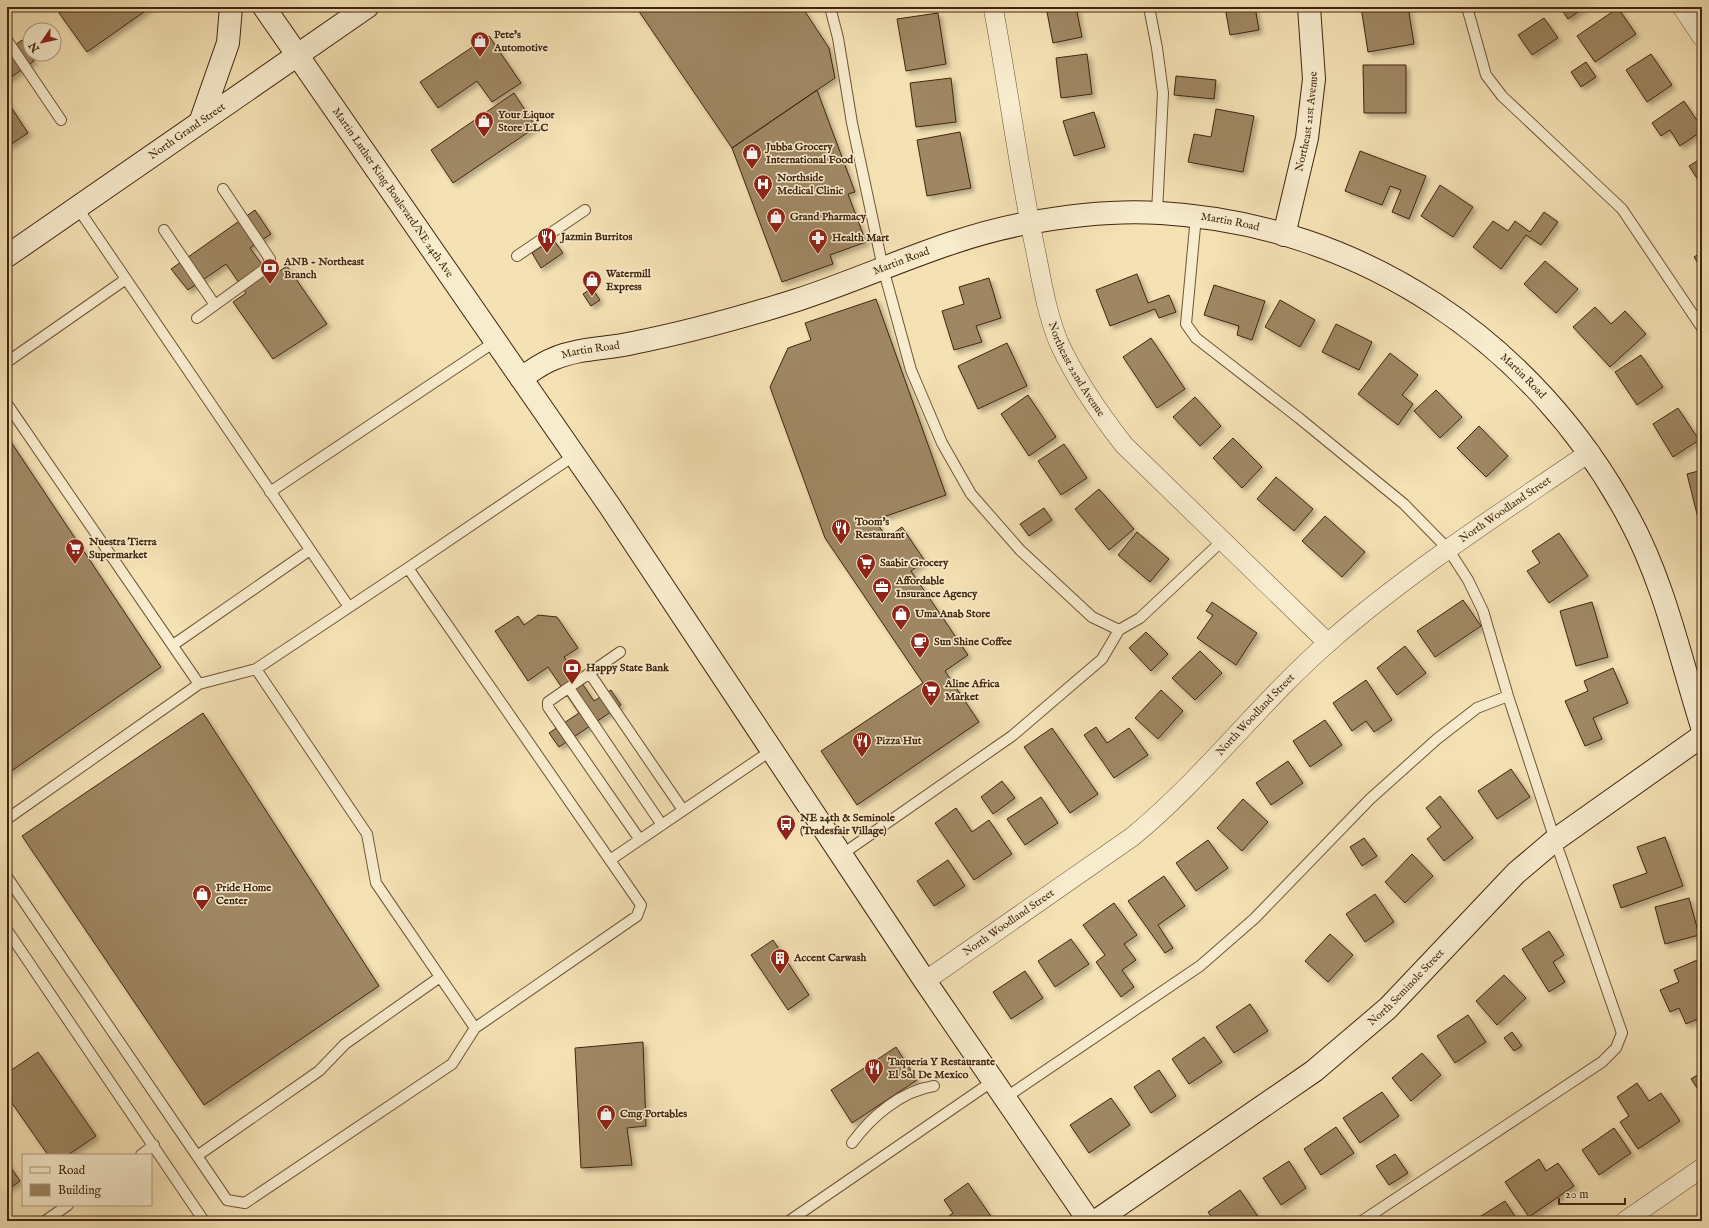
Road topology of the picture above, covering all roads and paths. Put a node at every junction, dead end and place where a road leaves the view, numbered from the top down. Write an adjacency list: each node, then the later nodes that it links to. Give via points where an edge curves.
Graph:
1 (230, 7): 14 (street, via 228,43)
2 (264, 7): 12 (street, Martin Luther King Boulevard/NE 24th Ave)
3 (367, 7): 12 (street, North Grand Street)
4 (830, 7): 25 (lane)
5 (993, 7): 20 (street, Northeast 22nd Avenue)
6 (1149, 7): 18 (lane, via 1163,93)
7 (1309, 7): 22 (street, Northeast 21st Avenue, via 1314,79 1307,138)
8 (1467, 7): 29 (lane, via 1486,75 1502,96 1622,209)
9 (1682, 7): 10 (street)
10 (1702, 37)
11 (7, 40): 13 (lane)
12 (297, 55): 14 (street, North Grand Street); 30 (street, Martin Luther King Boulevard/NE 24th Ave)
13 (61, 120)
14 (201, 120): 16 (street, North Grand Street)
15 (223, 189): 27 (lane, via 270,259 262,271)
16 (77, 207): 23 (street, North Grand Street); 26 (lane)
17 (585, 210): 24 (lane)
18 (1157, 212): 19 (street, Martin Road); 20 (street, Martin Road, via 1086,215)
19 (1196, 216): 22 (street, Martin Road, via 1238,223); 38 (lane, via 1186,324 1196,338 1404,504)
20 (1030, 222): 25 (street, Martin Road, via 942,246); 37 (street, Northeast 22nd Avenue, via 1044,294 1058,341 1075,376 1124,445)
21 (164, 230): 27 (lane)
22 (1284, 235): 34 (street, Martin Road, via 1318,246 1377,271 1423,296 1463,323 1534,385)
23 (7, 256)
24 (517, 256)
25 (883, 268): 32 (street, Martin Road, via 834,288 724,322 632,344 555,358); 42 (lane, via 911,370 942,443 971,494 1020,550 1092,617)
26 (126, 279): 31 (lane); 36 (lane)
27 (215, 305): 28 (lane)
28 (197, 318)
29 (1702, 328)
30 (496, 342): 32 (street, Martin Luther King Boulevard/NE 24th Ave); 36 (lane)
31 (7, 362)
32 (522, 378): 35 (street, Martin Luther King Boulevard/NE 24th Ave)
33 (7, 404): 44 (lane)
34 (1590, 452): 38 (street, North Woodland Street); 51 (street, Martin Road, via 1630,520 1646,555 1662,596)
35 (574, 456): 40 (lane); 53 (street, Martin Luther King Boulevard/NE 24th Ave)
36 (270, 492): 39 (lane)
37 (1222, 541): 42 (lane, via 1140,618); 43 (street, Northeast 22nd Avenue)
38 (1448, 549): 43 (street, North Woodland Street); 50 (lane, via 1468,580 1483,611)
39 (310, 550): 41 (lane); 44 (lane)
40 (408, 568): 41 (lane); 60 (lane)
41 (349, 607): 46 (lane)
42 (1119, 630): 59 (lane, via 1102,659 1012,736)
43 (1328, 643): 64 (street, North Woodland Street, via 1272,695 1164,811 1132,837)
44 (173, 645): 48 (lane)
45 (620, 652): 47 (lane)
46 (256, 669): 48 (lane); 63 (lane, via 367,834 376,884)
47 (590, 674): 49 (lane); 54 (lane)
48 (199, 684): 55 (lane)
49 (569, 688): 56 (lane); 57 (lane, via 548,702 548,707)
50 (1508, 696): 58 (lane); 68 (lane, via 1477,708 1437,739 1370,800 1255,918 1200,966)
51 (1702, 727)
52 (1702, 736): 58 (street, North Seminole Street)
53 (772, 750): 54 (lane); 59 (street, Martin Luther King Boulevard/NE 24th Ave)
54 (684, 810): 56 (lane)
55 (7, 819)
56 (662, 825): 57 (lane)
57 (640, 840): 60 (lane)
58 (1555, 840): 79 (street, North Seminole Street, via 1516,873 1388,1008 1353,1040 1314,1071); 80 (lane, via 1622,1033 1616,1048 1602,1062)
59 (841, 854): 64 (street, Martin Luther King Boulevard/NE 24th Ave)
60 (610, 860): 65 (lane, via 641,905 637,916)
61 (7, 877): 72 (lane)
62 (7, 930): 70 (lane)
63 (440, 977): 65 (lane); 72 (lane, via 345,1044 319,1071)
64 (925, 981): 66 (street, Martin Luther King Boulevard/NE 24th Ave)
65 (475, 1028): 72 (lane, via 452,1064 245,1203 227,1200)
66 (993, 1081): 68 (street, Martin Luther King Boulevard/NE 24th Ave); 77 (lane)
67 (934, 1086): 69 (lane, via 913,1091 875,1116)
68 (1005, 1098): 78 (street, Martin Luther King Boulevard/NE 24th Ave)
69 (852, 1143)
70 (154, 1145): 71 (lane); 76 (lane)
71 (142, 1154)
72 (197, 1156)
73 (1702, 1168): 81 (street)
74 (67, 1206): 75 (lane)
75 (45, 1221)
76 (204, 1221)
77 (789, 1221)
78 (1089, 1221)
79 (1096, 1221)
80 (1362, 1221)
81 (1625, 1221)

